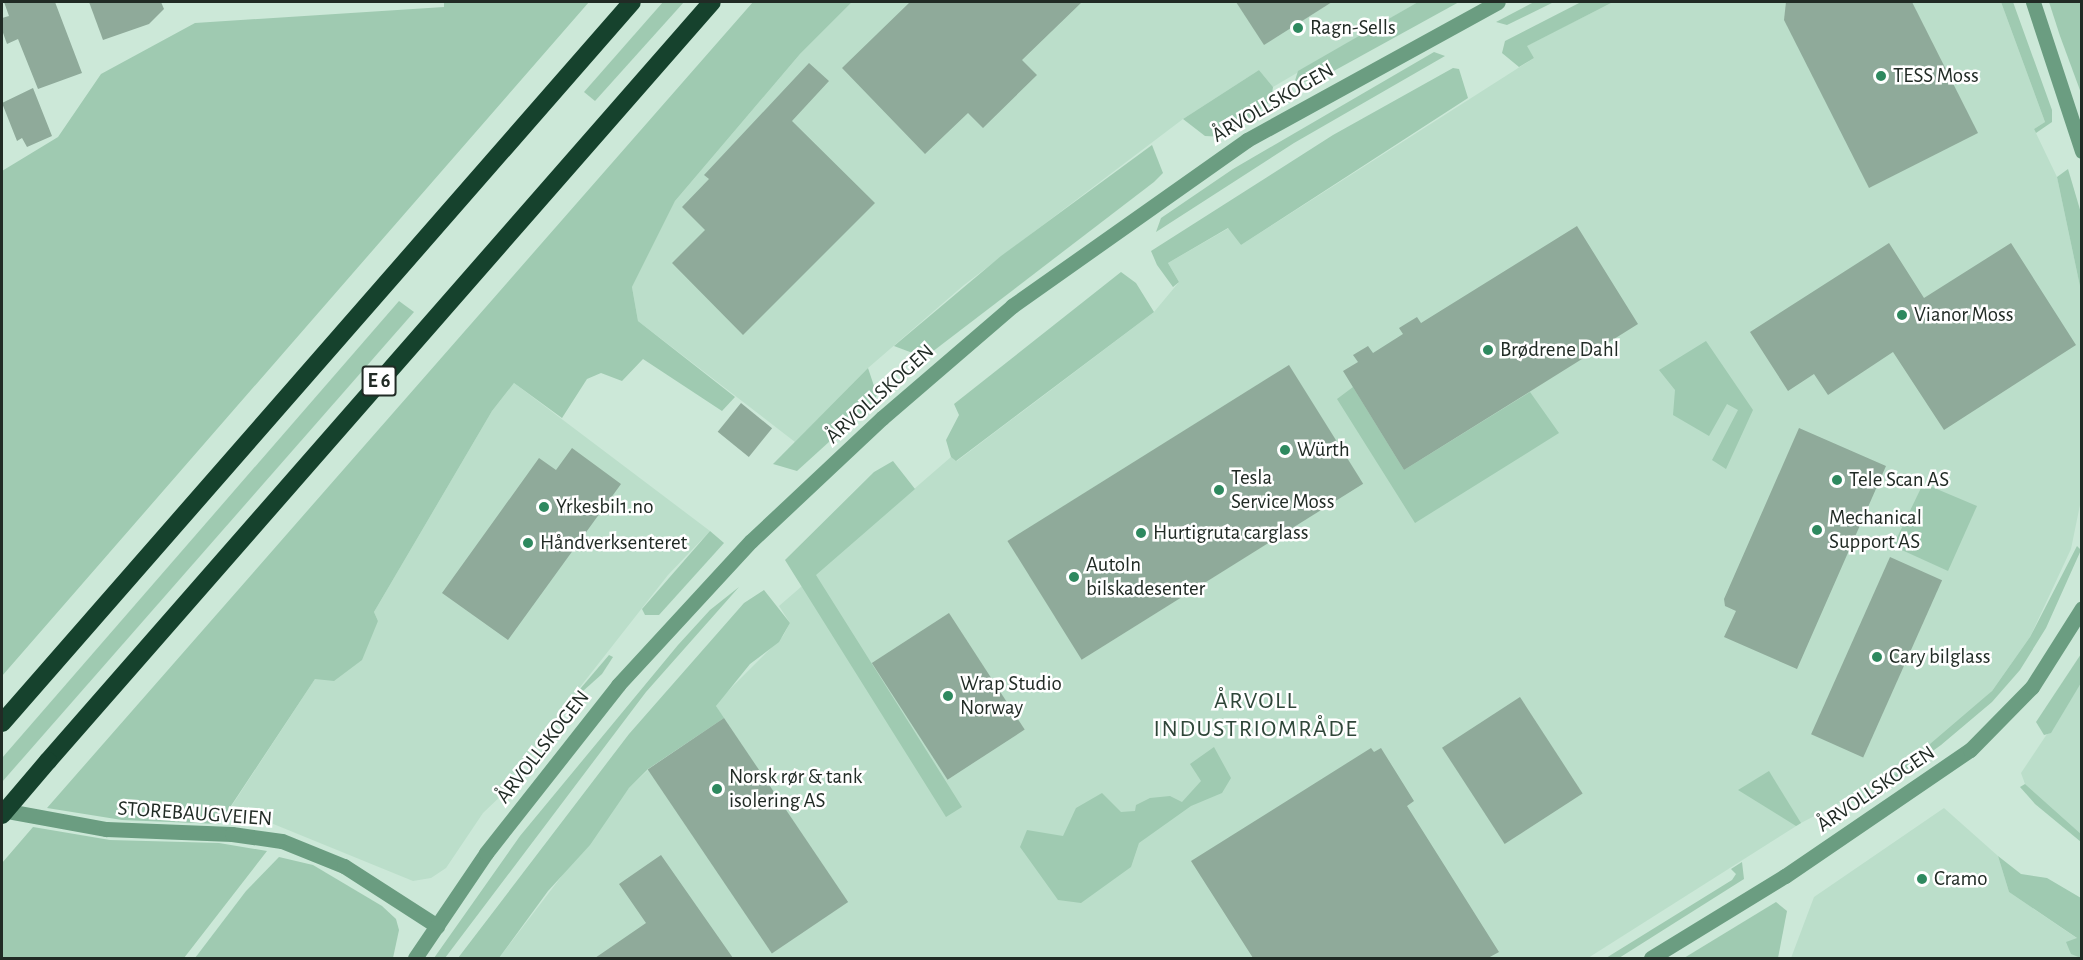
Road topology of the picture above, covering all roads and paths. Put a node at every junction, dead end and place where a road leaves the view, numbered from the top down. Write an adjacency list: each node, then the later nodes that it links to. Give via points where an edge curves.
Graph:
1 (632, 2): 7 (highway)
2 (712, 2): 9 (highway, E 6, bridge)
3 (1498, 2): 10 (street, ÅRVOLLSKOGEN, via 1247,140 1012,306 889,412 751,541 618,685 486,853)
4 (2032, 2): 5 (street)
5 (2082, 151)
6 (2082, 608): 12 (street, ÅRVOLLSKOGEN, via 2032,687 1970,750 1794,870)
7 (2, 723)
8 (2, 810): 10 (street, STOREBAUGVEIEN, via 106,829 232,834 282,841 344,866)
9 (2, 815)
10 (436, 926): 11 (street, ÅRVOLLSKOGEN)
11 (415, 958)
12 (1651, 958)

